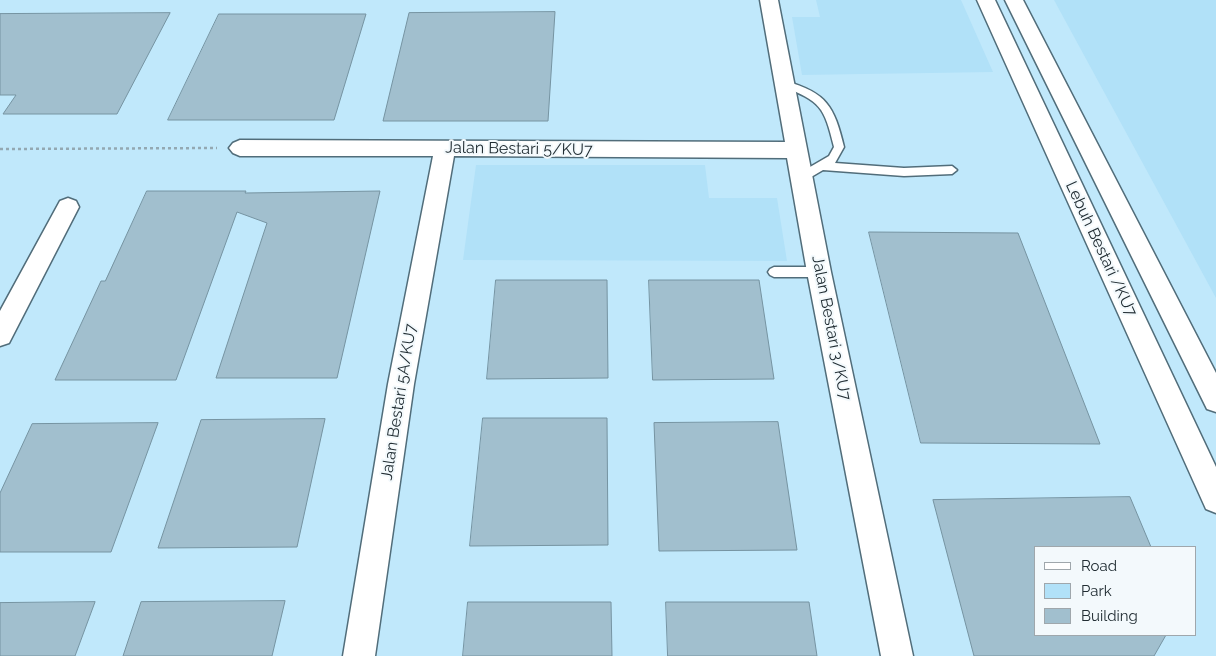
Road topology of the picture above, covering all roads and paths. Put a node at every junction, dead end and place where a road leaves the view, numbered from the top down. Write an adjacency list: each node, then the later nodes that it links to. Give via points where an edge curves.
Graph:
1 (769, 0): 4 (street, Jalan Bestari 3/KU7)
2 (986, 0): 16 (street, Lebuh Bestari /KU7)
3 (1014, 0): 15 (street, Lebuh Bestari /KU7)
4 (785, 84): 8 (street, Jalan Bestari 3/KU7); 10 (lane, via 810,93 832,114 839,147 833,159)
5 (240, 148): 6 (street, Jalan Bestari 5/KU7); 7 (path)
6 (445, 148): 8 (street, Jalan Bestari 5/KU7); 18 (street, Jalan Bestari 5A/KU7, via 401,384)
7 (0, 149)
8 (798, 150): 10 (street, Jalan Bestari 3/KU7)
9 (952, 170): 10 (lane)
10 (812, 172): 13 (street, Jalan Bestari 3/KU7)
11 (68, 207): 14 (street)
12 (774, 272): 13 (lane)
13 (819, 272): 17 (street, Jalan Bestari 3/KU7)
14 (0, 334)
15 (1216, 400)
16 (1216, 498)
17 (885, 606): 19 (street, Jalan Bestari 3/KU7); 20 (street)
18 (359, 656)
19 (897, 656)
20 (907, 656)

